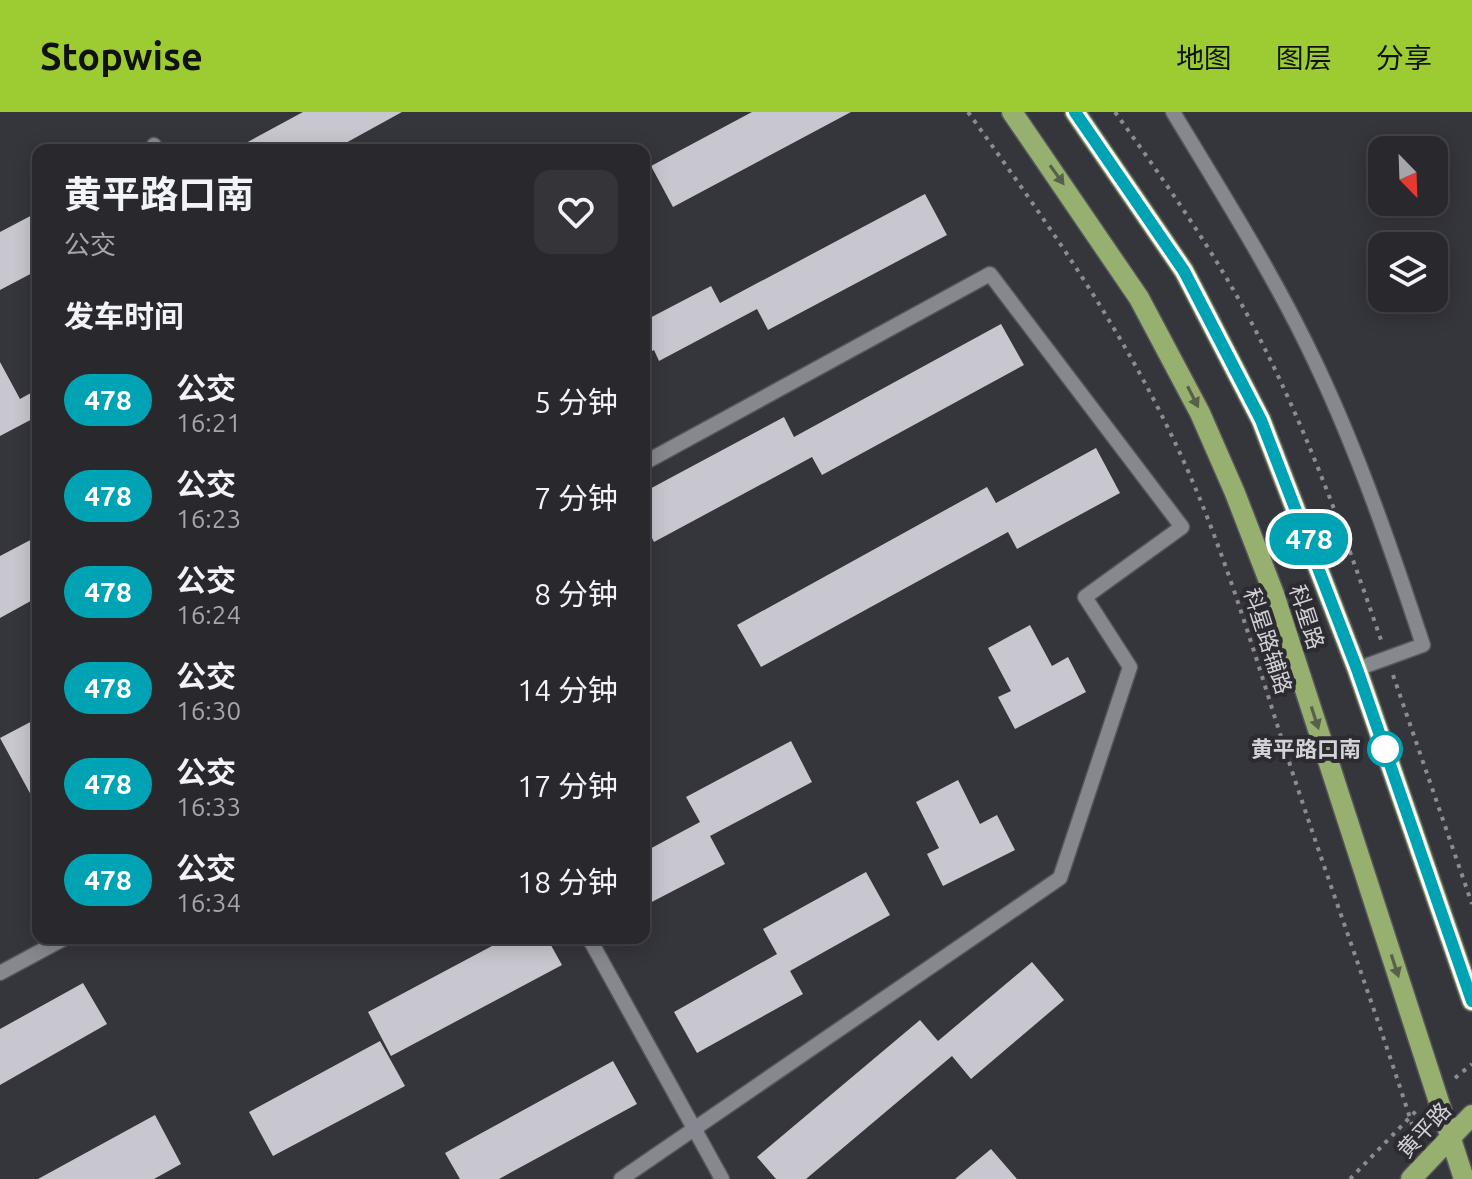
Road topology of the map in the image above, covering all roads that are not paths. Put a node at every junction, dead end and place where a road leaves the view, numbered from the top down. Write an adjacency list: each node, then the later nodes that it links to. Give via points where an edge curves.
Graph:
1 (1012, 112): 12 (main road, 科星路, one-way to 12, via 1139,298 1218,453 1274,594)
2 (1075, 112): 5 (main road, 科星路, via 1168,246 1228,352 1283,470)
3 (1173, 112): 5 (street, via 1318,368 1397,566 1423,645)
4 (650, 460): 11 (street, via 990,274 1182,527 1085,597 1130,667 1060,878)
5 (1357, 669): 9 (main road, 科星路)
6 (54, 944): 8 (street)
7 (592, 944): 11 (street)
8 (0, 973)
9 (1472, 1001)
10 (1472, 1115): 12 (main road, 黄平路)
11 (696, 1131): 15 (street); 16 (street)
12 (1451, 1138): 14 (main road, 黄平路); 17 (main road, 科星路)
13 (1472, 1169): 17 (main road)
14 (1417, 1173)
15 (621, 1179)
16 (722, 1179)
17 (1464, 1179)

